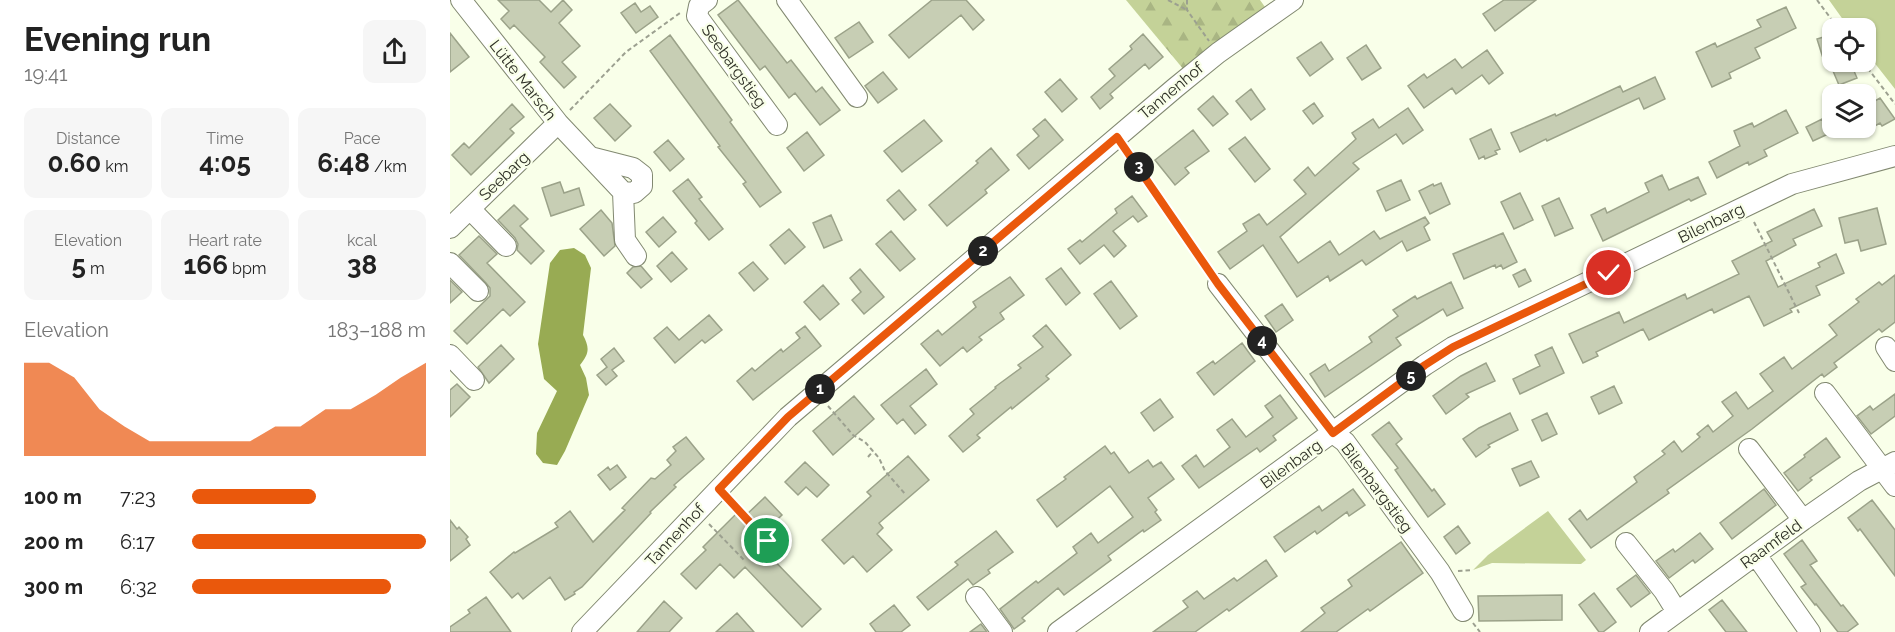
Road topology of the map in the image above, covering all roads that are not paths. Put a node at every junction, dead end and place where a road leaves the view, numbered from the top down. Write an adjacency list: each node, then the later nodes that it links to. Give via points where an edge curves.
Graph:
1 (461, 0): 6 (street, Lütte Marsch)
2 (787, 0): 5 (street)
3 (1293, 0): 30 (street, Tannenhof, via 1218,53 816,393 770,435)
4 (703, 3): 7 (street, Seebargstieg, via 698,16)
5 (857, 97)
6 (558, 123): 9 (street, Seebarg); 12 (street, Lütte Marsch, via 590,157 633,168 642,175 642,186 634,193 623,192 625,240)
7 (777, 125)
8 (1895, 156): 19 (street, Bilenbarg, via 1792,184 1453,347)
9 (470, 209): 10 (street, Seebarg); 11 (street)
10 (450, 228)
11 (506, 246)
12 (636, 256)
13 (450, 263): 15 (street)
14 (1218, 284): 19 (street, Bilenbargstieg)
15 (478, 291)
16 (450, 355): 17 (street)
17 (474, 380)
18 (1825, 393): 21 (street)
19 (1333, 433): 28 (street, Bilenbargstieg, via 1345,442 1440,572); 32 (street, Bilenbarg)
20 (1749, 448): 24 (street)
21 (1888, 465): 22 (street); 24 (street, Raamfeld)
22 (1895, 486)
23 (1789, 490): 24 (street)
24 (1807, 518): 26 (street, Raamfeld)
25 (1626, 543): 29 (street)
26 (1756, 555): 29 (street, Raamfeld); 34 (street)
27 (976, 597): 31 (street)
28 (1463, 611)
29 (1677, 612): 33 (street, Raamfeld)
30 (582, 632)
31 (1002, 632)
32 (1058, 632)
33 (1650, 632)
34 (1810, 632)

